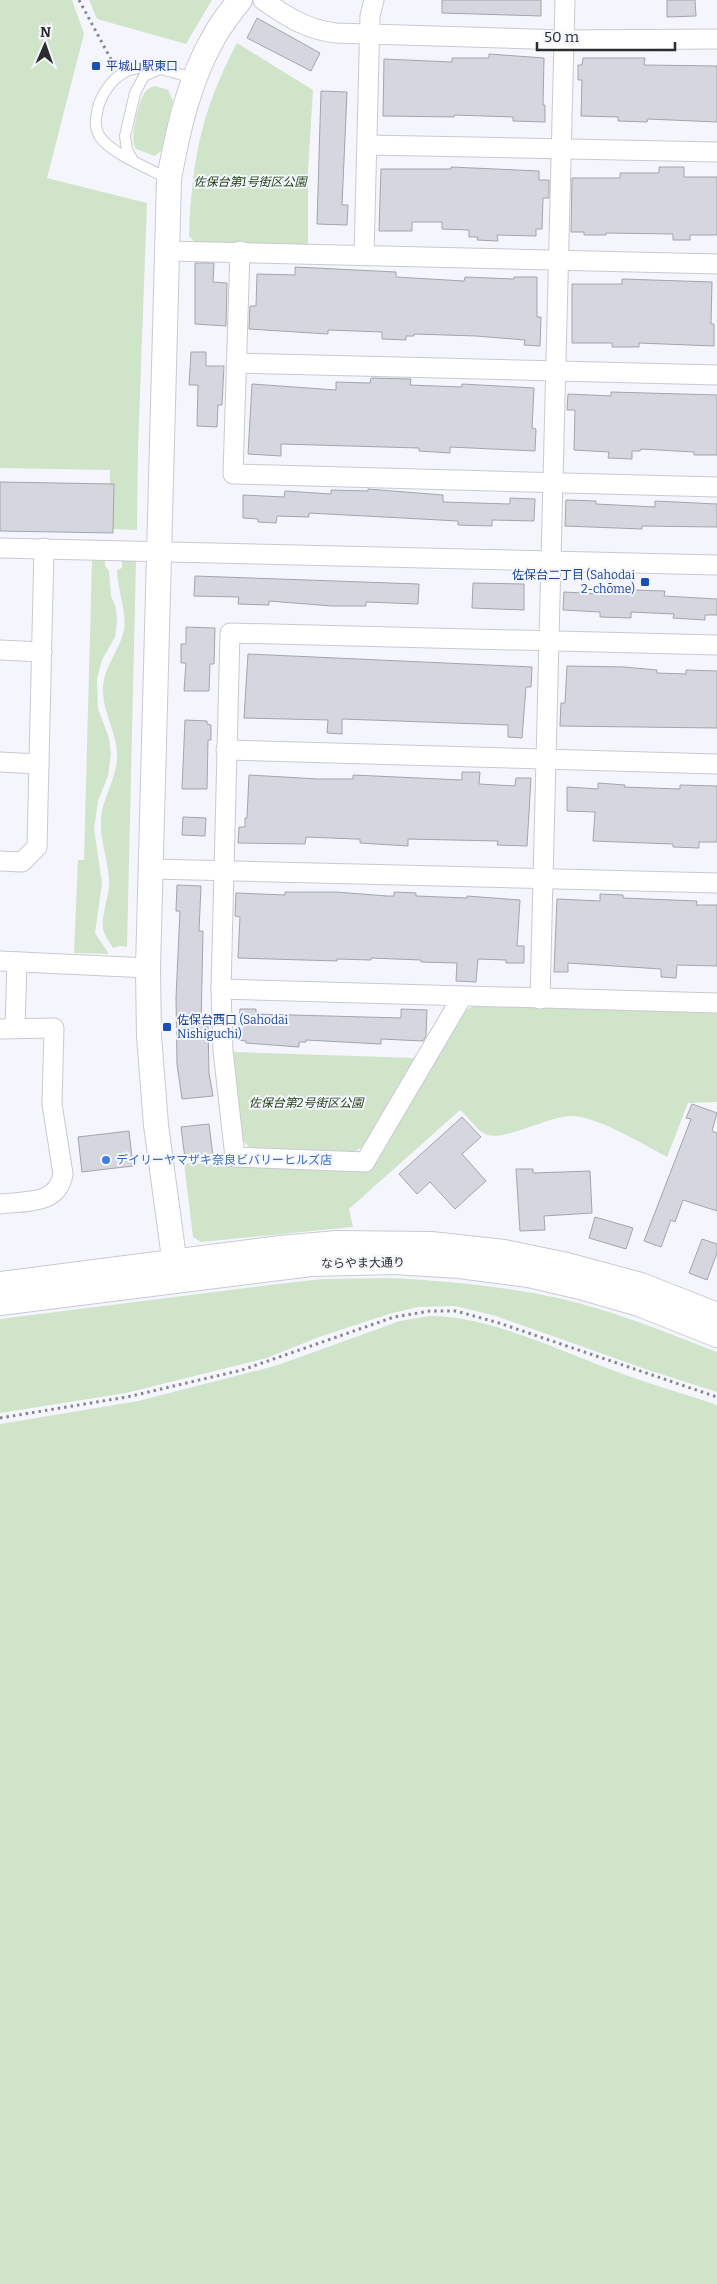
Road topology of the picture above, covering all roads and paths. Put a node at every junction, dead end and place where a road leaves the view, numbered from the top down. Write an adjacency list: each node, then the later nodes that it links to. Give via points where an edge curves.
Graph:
1 (79, 0): 10 (path)
2 (240, 0): 11 (street, via 214,35)
3 (263, 0): 6 (street, via 309,28 335,34)
4 (374, 0): 6 (street)
5 (565, 0): 8 (street)
6 (370, 34): 8 (street); 12 (street)
7 (717, 39): 8 (street)
8 (564, 40): 13 (street)
9 (160, 68): 10 (lane, via 137,67); 11 (lane); 15 (lane, via 144,76 135,93 125,136)
10 (119, 75): 15 (lane, via 103,93 95,120 96,130 108,146)
11 (196, 79): 16 (street, via 178,130)
12 (367, 145): 13 (street); 19 (street)
13 (561, 150): 14 (street); 20 (street)
14 (717, 152)
15 (132, 159): 16 (lane)
16 (169, 179): 17 (street)
17 (168, 251): 18 (street); 29 (street)
18 (240, 251): 19 (street); 22 (street)
19 (364, 255): 20 (street)
20 (558, 259): 21 (street); 23 (street)
21 (717, 264)
22 (236, 363): 23 (street); 25 (street, via 233,474)
23 (555, 371): 24 (street); 25 (street)
24 (717, 376)
25 (552, 483): 26 (street); 30 (street)
26 (717, 487)
27 (0, 548): 28 (street)
28 (44, 548): 29 (street); 35 (street)
29 (160, 552): 30 (street); 42 (street)
30 (550, 562): 31 (street); 32 (street)
31 (717, 565)
32 (548, 641): 33 (street); 36 (street, via 230,633); 37 (street)
33 (717, 645)
34 (0, 650): 35 (street)
35 (42, 652): 39 (street)
36 (226, 750): 37 (street); 43 (street)
37 (545, 759): 40 (street); 44 (street)
38 (0, 762): 39 (street)
39 (39, 764): 41 (street, via 37,847 22,862)
40 (717, 764)
41 (0, 861)
42 (152, 869): 43 (street); 47 (street)
43 (223, 870): 44 (street); 48 (street)
44 (542, 878): 45 (street); 50 (street)
45 (717, 883)
46 (9, 962): 47 (street); 52 (street)
47 (148, 968): 54 (street, via 156,1125)
48 (221, 989): 49 (street); 49 (street, via 223,1051 235,1157 365,1162)
49 (462, 997): 50 (street)
50 (540, 1000): 51 (street)
51 (717, 1004)
52 (8, 1028): 53 (street, via 54,1028 52,1104 63,1174 61,1185 54,1194 42,1199)
53 (0, 1204)
54 (176, 1271): 55 (street, ならやま大通り); 56 (street, ならやま大通り); 57 (street, ならやま大通り, via 280,1248 337,1243 440,1245 504,1252 567,1265 641,1285); 58 (street, ならやま大通り, via 357,1261 459,1266 580,1287 639,1304)
55 (0, 1284)
56 (0, 1303)
57 (717, 1315)
58 (717, 1335)
59 (717, 1397): 60 (path, via 499,1323 456,1311 430,1310 394,1317 242,1370 127,1398)
60 (0, 1418)

